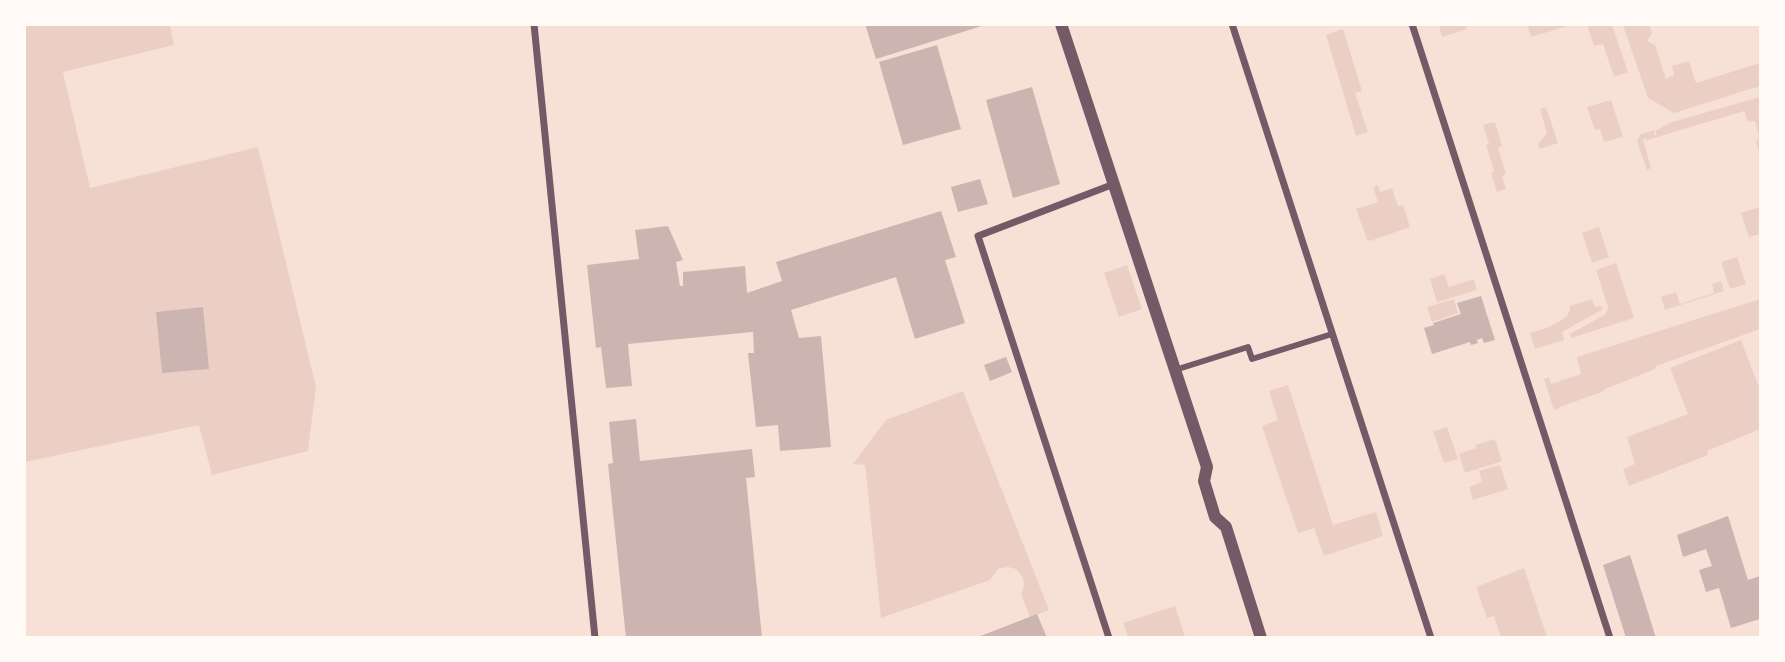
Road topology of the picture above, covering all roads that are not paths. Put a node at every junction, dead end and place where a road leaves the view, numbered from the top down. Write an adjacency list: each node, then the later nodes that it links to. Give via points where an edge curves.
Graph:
1 (534, 24): 8 (street)
2 (1061, 24): 5 (street)
3 (1232, 24): 6 (street)
4 (1412, 24): 12 (street)
5 (1114, 184): 7 (street); 9 (street, via 978,236)
6 (1332, 334): 7 (street, via 1252,359 1248,347); 11 (street)
7 (1175, 370): 10 (street, via 1207,467 1204,481 1211,505 1226,527)
8 (596, 638)
9 (1109, 638)
10 (1261, 638)
11 (1431, 638)
12 (1610, 638)

